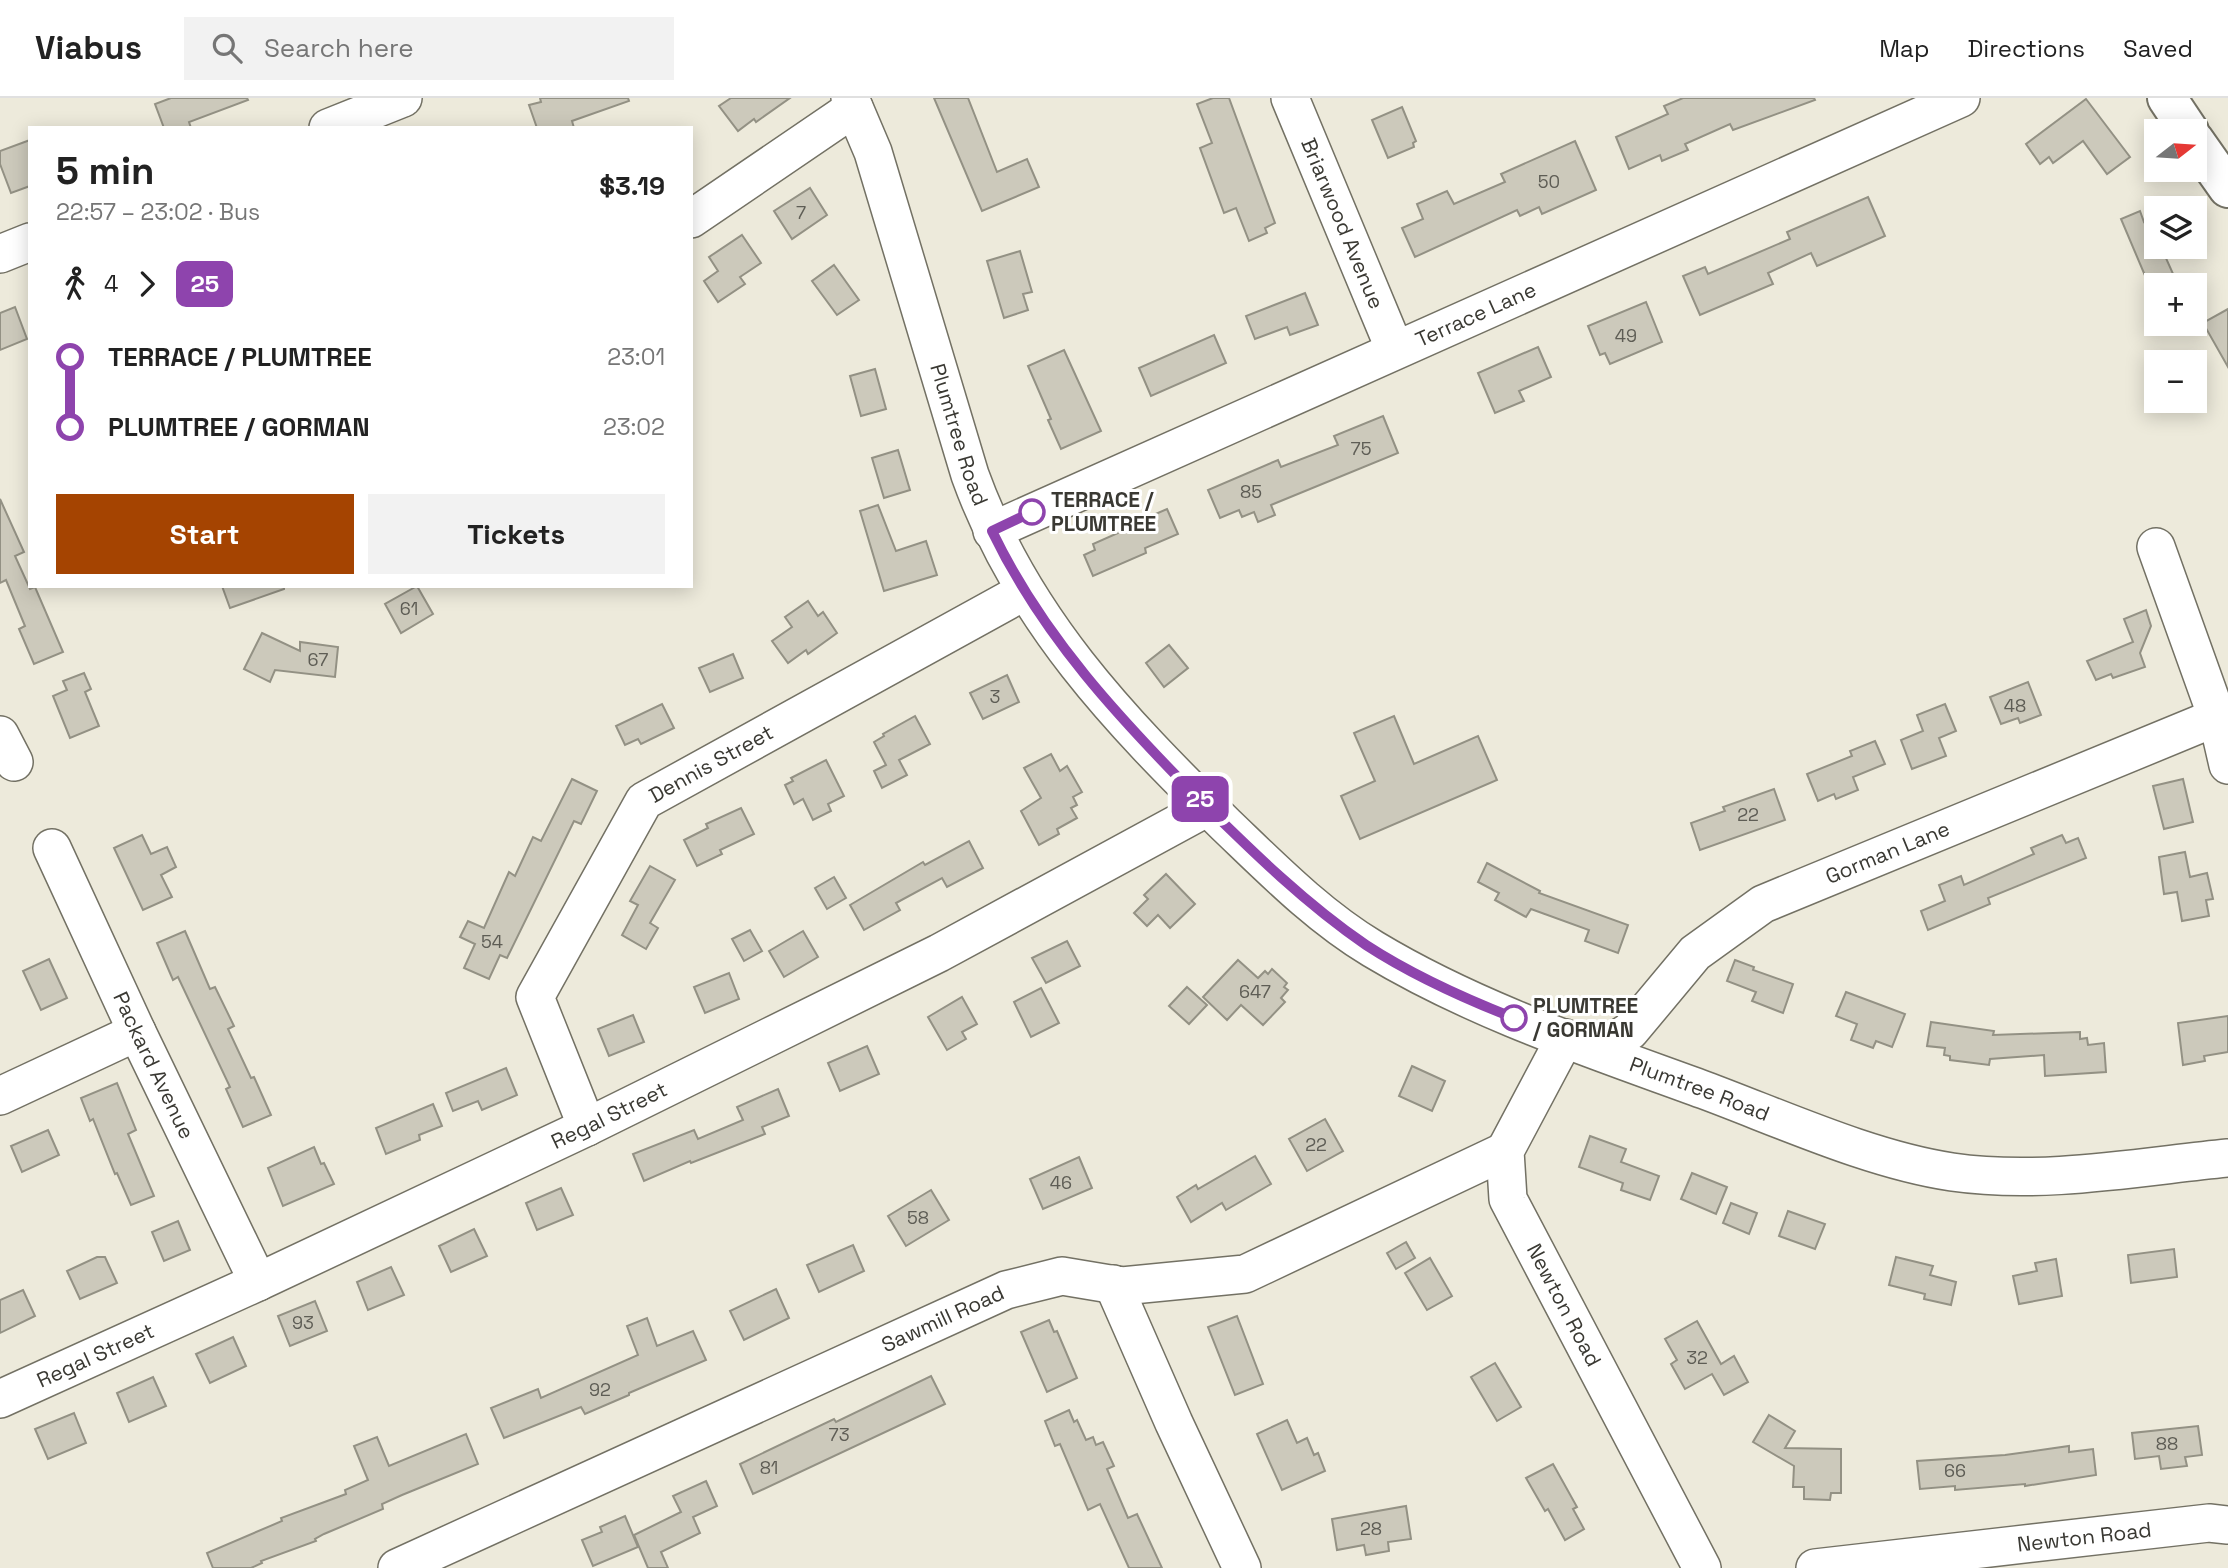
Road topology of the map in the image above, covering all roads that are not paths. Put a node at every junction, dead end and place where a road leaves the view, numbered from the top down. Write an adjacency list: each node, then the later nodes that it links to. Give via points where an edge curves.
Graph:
1 (403, 98): 7 (street)
2 (1290, 98): 13 (street, Briarwood Avenue)
3 (1961, 98): 13 (street, Terrace Lane)
4 (2166, 98): 6 (main road)
5 (852, 103): 10 (street); 14 (street, Plumtree Road, via 873,152 962,452)
6 (2181, 119)
7 (333, 126)
8 (2207, 158): 9 (main road)
9 (2228, 188)
10 (693, 218)
11 (28, 243): 12 (street)
12 (0, 254)
13 (1395, 350): 14 (street, Terrace Lane)
14 (992, 531): 16 (street, Plumtree Road)
15 (2155, 547): 17 (street)
16 (1025, 591): 19 (street, Plumtree Road, via 1088,680); 25 (street, Dennis Street, via 644,801 535,997)
17 (2217, 718): 18 (street); 23 (street, Gorman Lane, via 1763,904 1695,953 1630,1031)
18 (2228, 765)
19 (1208, 807): 22 (street, Plumtree Road, via 1301,895 1369,946 1462,998); 25 (street, Regal Street, via 939,953)
20 (52, 848): 21 (street, Packard Avenue)
21 (137, 1032): 24 (street); 28 (street, Packard Avenue)
22 (1565, 1038): 23 (street, Plumtree Road); 26 (street)
23 (1599, 1051): 27 (street, Plumtree Road, via 1867,1151 1948,1171 2032,1176)
24 (0, 1096)
25 (587, 1127): 28 (street, Regal Street)
26 (1505, 1151): 29 (street, Sawmill Road, via 1245,1274 1122,1286); 34 (street, Newton Road, via 1508,1199)
27 (2228, 1158)
28 (258, 1282): 30 (street, Regal Street)
29 (1113, 1283): 32 (street, Sawmill Road, via 1062,1276 1006,1290); 33 (street)
30 (0, 1399)
31 (2228, 1525): 35 (street, Newton Road, via 2209,1523)
32 (397, 1568)
33 (1242, 1568)
34 (1702, 1568)
35 (1815, 1568)

